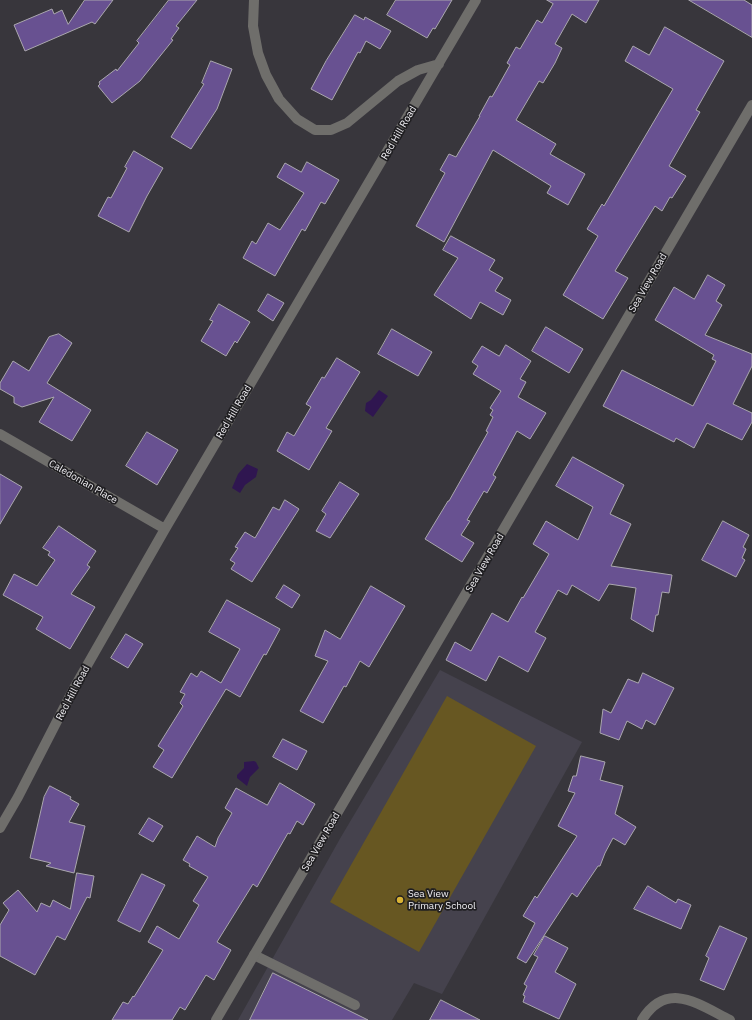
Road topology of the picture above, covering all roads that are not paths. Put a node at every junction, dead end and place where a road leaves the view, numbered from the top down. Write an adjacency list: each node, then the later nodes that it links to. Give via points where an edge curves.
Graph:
1 (254, 0): 3 (street, via 253,26 266,75 279,99 297,119 315,130 331,130 347,123 398,81 418,70)
2 (476, 0): 3 (street, Red Hill Road)
3 (439, 64): 6 (street, Red Hill Road)
4 (752, 105): 8 (street, Sea View Road)
5 (0, 434): 6 (street, Caledonian Place)
6 (165, 530): 7 (street, Red Hill Road, via 73,690)
7 (0, 828)
8 (254, 956): 9 (street); 10 (street, Sea View Road)
9 (355, 1005)
10 (216, 1020)
11 (642, 1020): 12 (street, via 660,1001 678,997)
12 (730, 1020)

